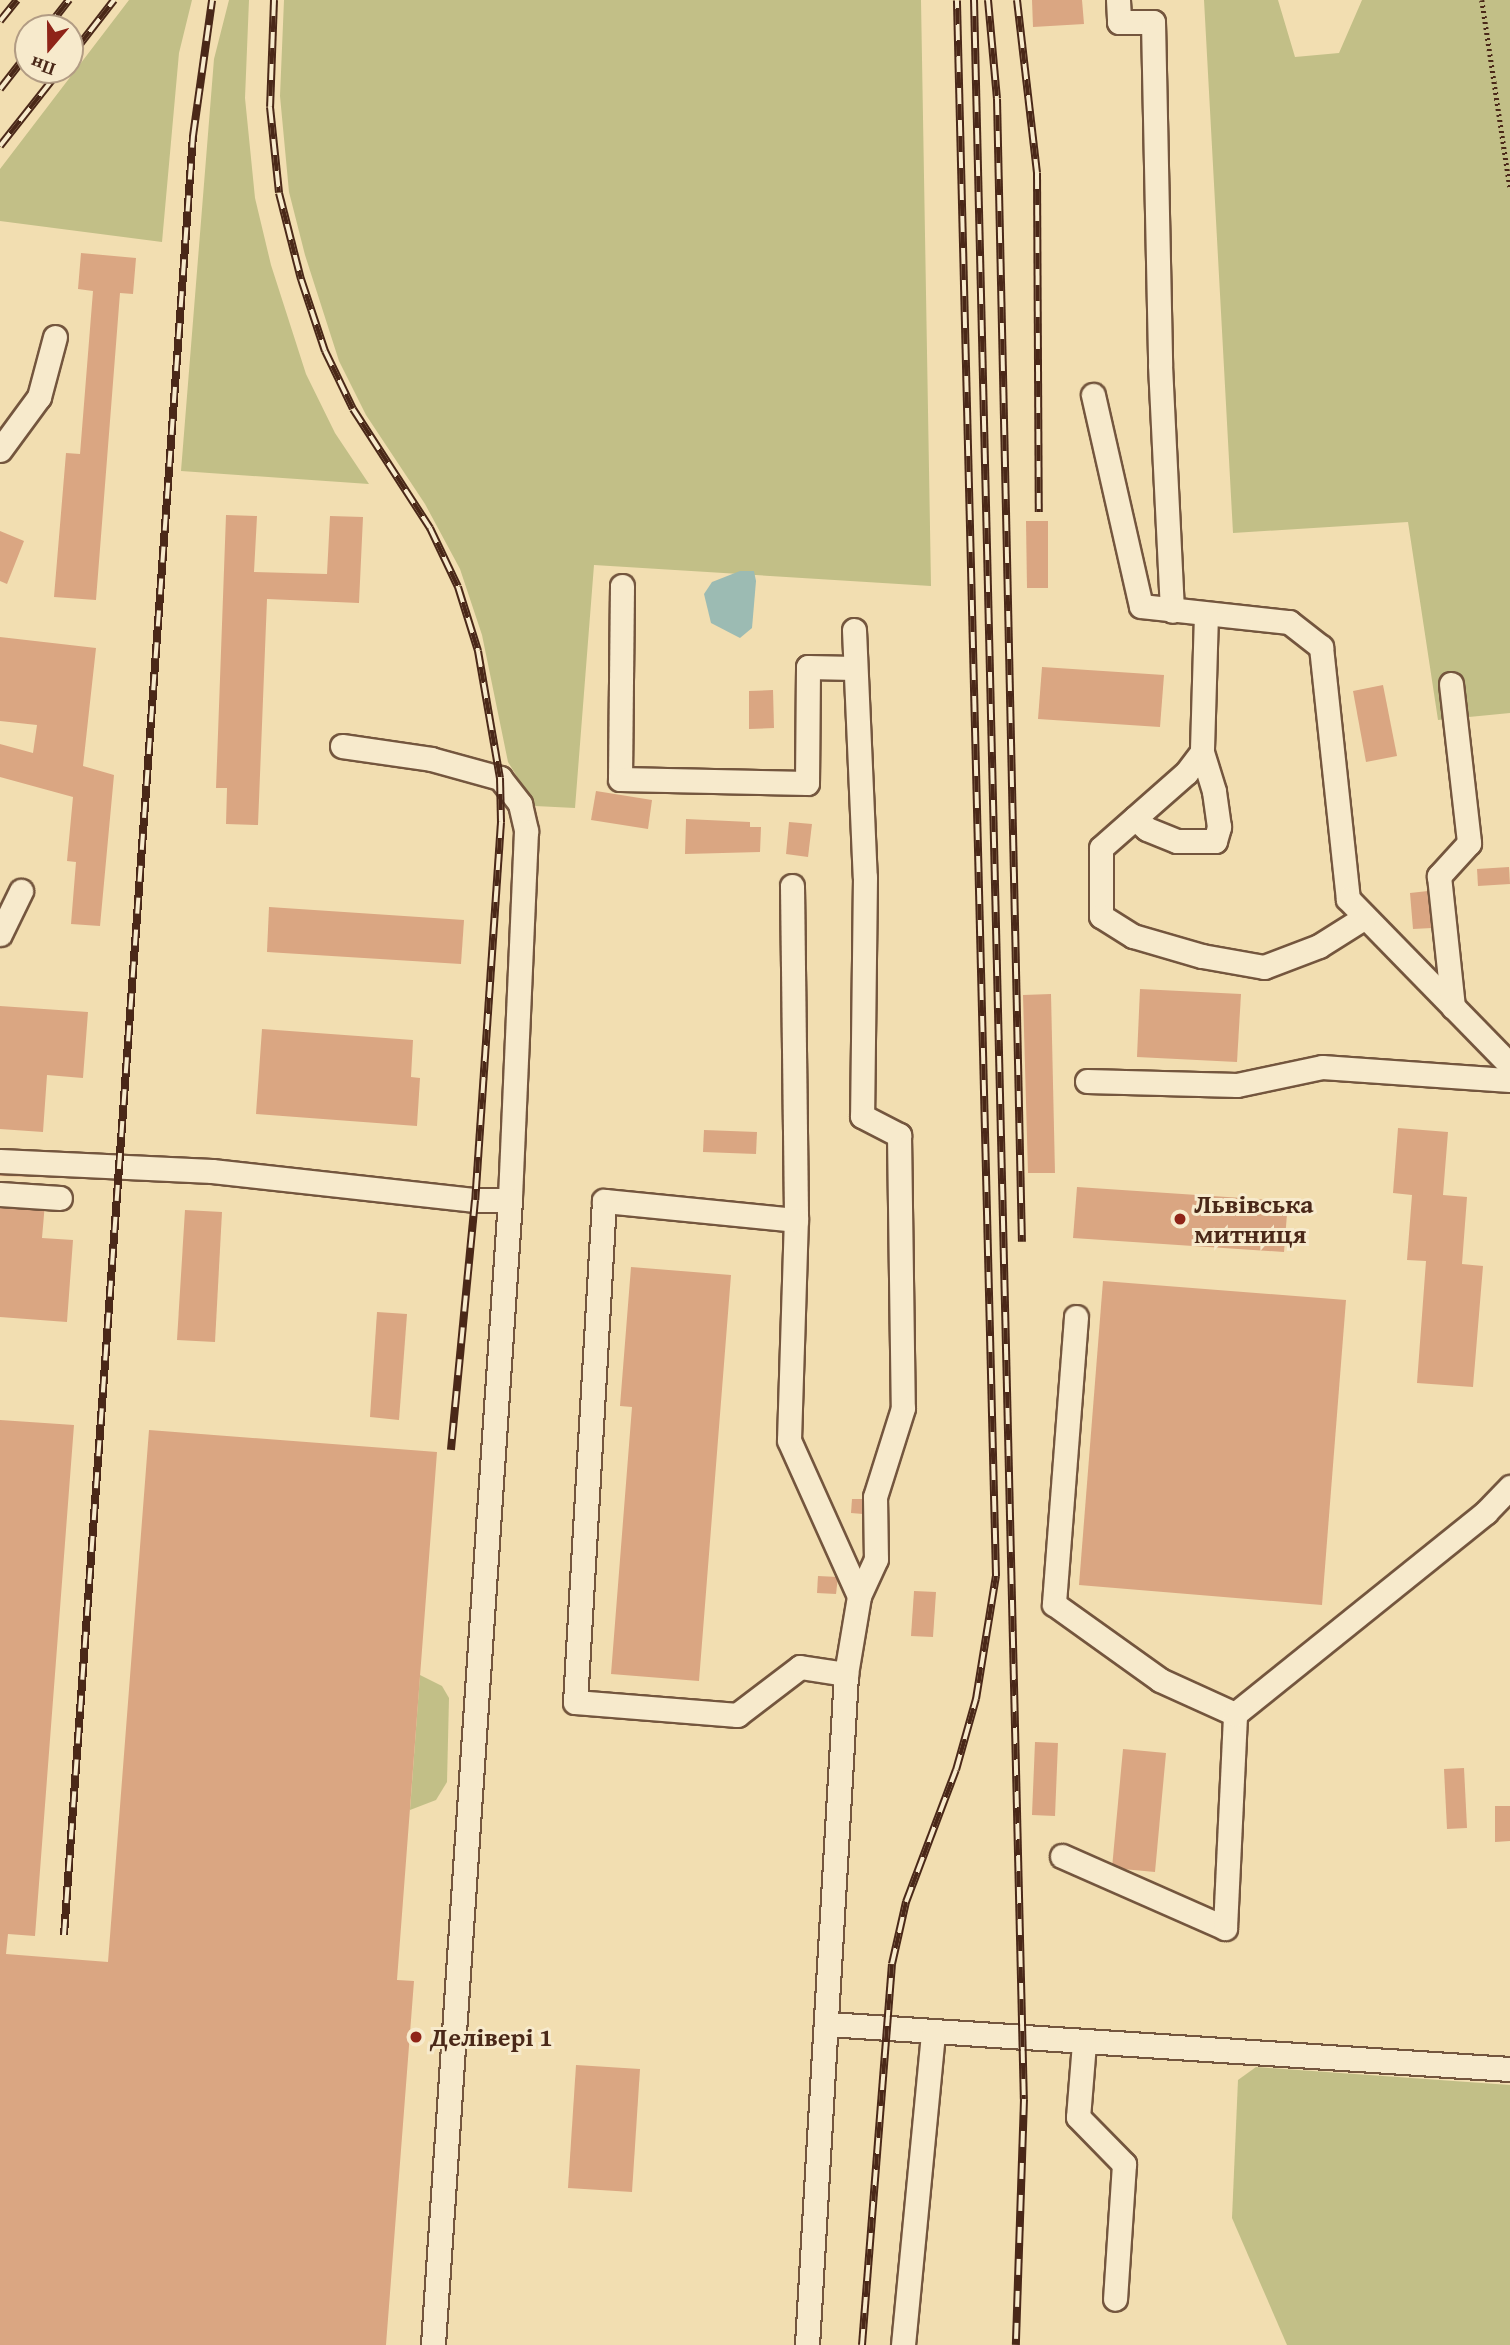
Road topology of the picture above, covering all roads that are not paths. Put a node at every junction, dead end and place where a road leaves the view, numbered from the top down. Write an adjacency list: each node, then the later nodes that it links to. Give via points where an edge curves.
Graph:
1 (1118, 0): 6 (lane, via 1119,22 1153,22 1160,365)
2 (55, 337): 4 (lane, via 39,397)
3 (1093, 396): 6 (lane, via 1141,606)
4 (0, 450)
5 (622, 586): 9 (lane, via 620,779 807,783 808,667)
6 (1172, 611): 7 (lane)
7 (1206, 614): 12 (lane); 16 (lane, via 1289,622 1321,647 1348,899)
8 (854, 630): 9 (lane)
9 (854, 668): 29 (lane, via 864,877 862,1116 899,1135 903,1408 875,1497 876,1559)
10 (1451, 684): 18 (lane, via 1469,843 1439,876)
11 (342, 746): 25 (lane, via 431,759 500,778 520,804 526,831)
12 (1202, 752): 13 (lane, via 1186,773); 13 (lane, via 1219,827 1214,841 1177,841 1147,829)
13 (1135, 818): 16 (lane, via 1101,848 1101,916 1133,936 1202,957 1264,967 1319,946)
14 (792, 886): 26 (lane)
15 (21, 891): 17 (lane)
16 (1365, 917): 18 (lane)
17 (0, 934)
18 (1453, 1007): 19 (lane)
19 (1510, 1065)
20 (1510, 1080): 21 (lane, via 1322,1067 1237,1085)
21 (1087, 1081)
22 (0, 1161): 25 (lane, via 212,1171)
23 (0, 1194): 24 (lane)
24 (60, 1198)
25 (510, 1200): 38 (lane)
26 (796, 1220): 29 (lane, via 789,1440); 30 (lane, via 604,1201 575,1702 737,1715 800,1667)
27 (1076, 1317): 31 (lane, via 1055,1604 1160,1680)
28 (1510, 1487): 31 (lane, via 1486,1512)
29 (859, 1596): 30 (lane)
30 (846, 1674): 33 (lane)
31 (1235, 1714): 32 (lane, via 1225,1928)
32 (1062, 1856)
33 (828, 2024): 34 (lane); 39 (lane)
34 (933, 2032): 35 (lane); 40 (lane)
35 (1084, 2043): 36 (lane); 37 (lane, via 1078,2117 1124,2164)
36 (1510, 2069)
37 (1115, 2299)
38 (433, 2345)
39 (807, 2345)
40 (903, 2345)

